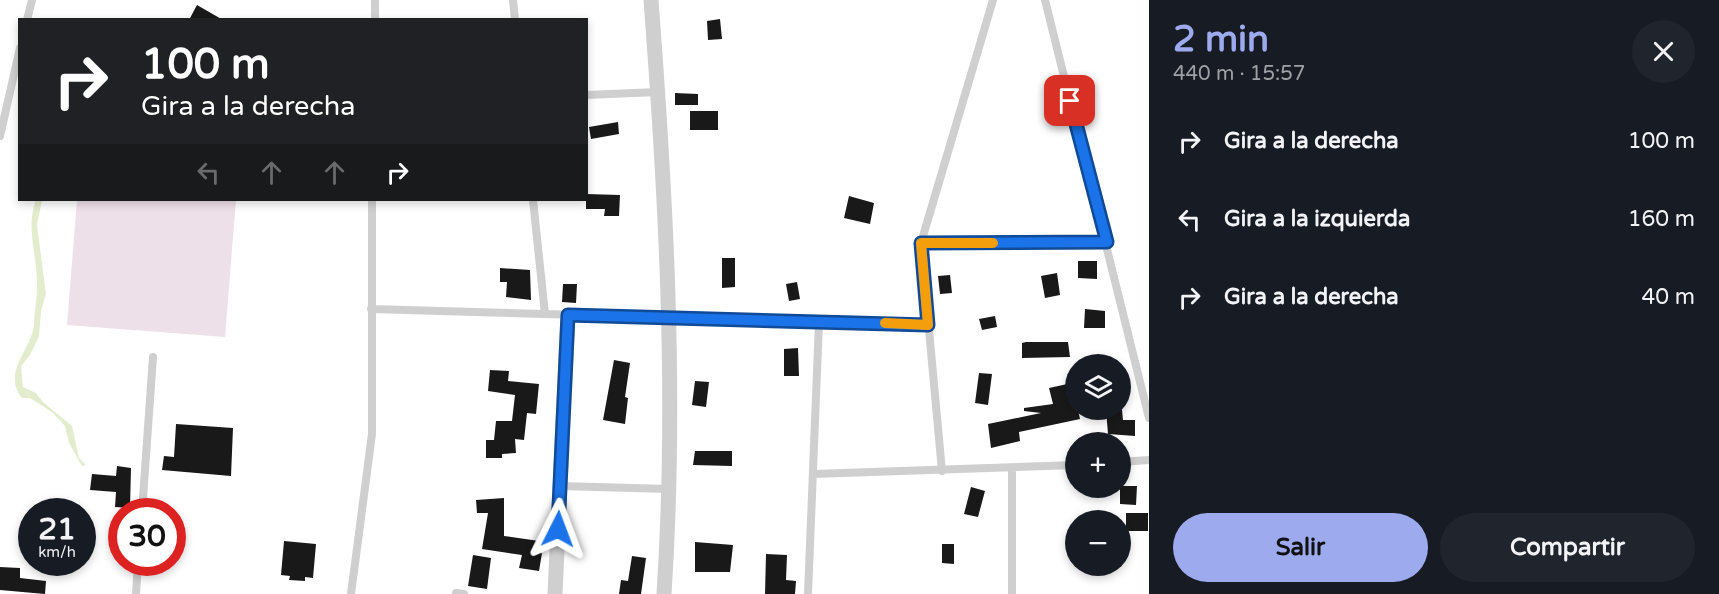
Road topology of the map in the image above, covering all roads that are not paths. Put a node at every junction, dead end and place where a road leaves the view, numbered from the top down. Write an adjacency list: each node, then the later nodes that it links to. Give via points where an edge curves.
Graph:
1 (32, 0): 7 (lane)
2 (375, 0): 8 (lane)
3 (513, 0): 9 (lane)
4 (651, 0): 11 (street)
5 (993, 0): 17 (lane)
6 (1045, 0): 16 (lane)
7 (28, 18)
8 (375, 18)
9 (515, 18)
10 (17, 69): 13 (lane)
11 (658, 92): 12 (lane); 21 (street)
12 (588, 95)
13 (0, 136)
14 (372, 201): 18 (lane)
15 (533, 201): 19 (lane)
16 (1107, 242): 17 (lane); 25 (lane)
17 (921, 243): 23 (lane)
18 (371, 309): 19 (lane); 38 (lane, via 372,434)
19 (545, 314): 20 (lane)
20 (568, 315): 21 (lane); 32 (street)
21 (671, 318): 22 (lane); 33 (street)
22 (819, 322): 23 (lane); 31 (lane)
23 (928, 325): 30 (lane)
24 (153, 357): 34 (lane)
25 (1149, 418)
26 (1149, 460): 27 (lane)
27 (1131, 461)
28 (1065, 466): 29 (lane)
29 (1012, 469): 30 (lane); 43 (lane)
30 (942, 471): 31 (lane)
31 (813, 474): 42 (lane)
32 (560, 486): 33 (lane); 40 (street)
33 (671, 489): 41 (street)
34 (143, 498)
35 (137, 576): 37 (lane)
36 (456, 593): 39 (lane)
37 (136, 594)
38 (351, 594)
39 (464, 594)
40 (555, 594)
41 (664, 594)
42 (808, 594)
43 (1012, 594)

